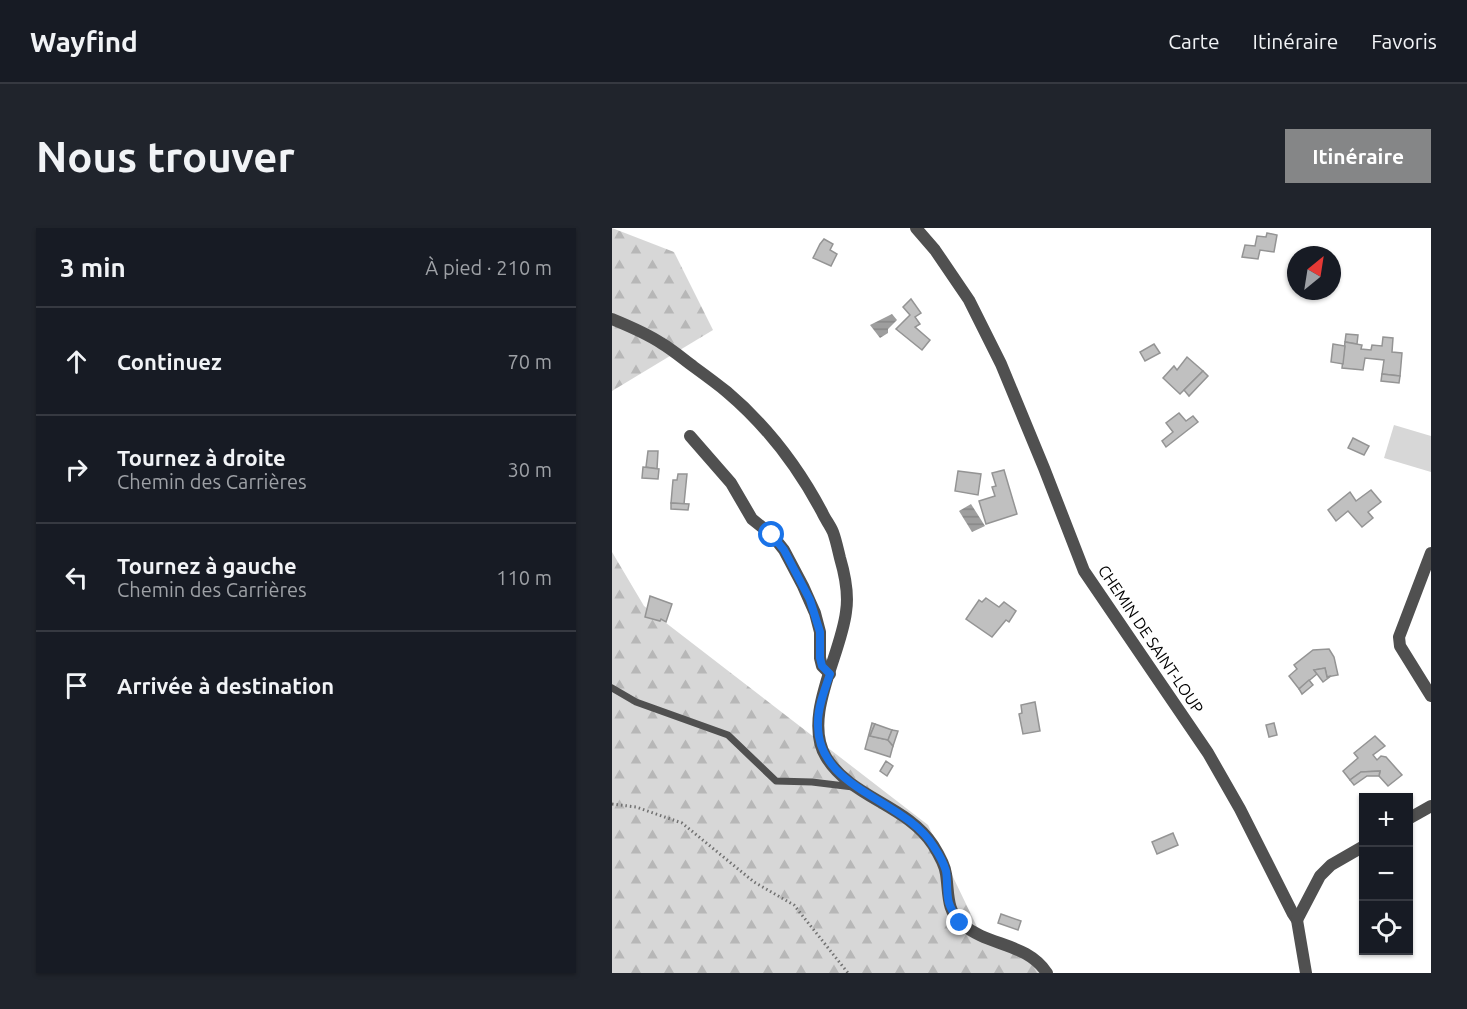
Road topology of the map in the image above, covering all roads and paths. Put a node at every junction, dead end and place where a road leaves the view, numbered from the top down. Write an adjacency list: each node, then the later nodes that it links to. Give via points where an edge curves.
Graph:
1 (916, 228): 13 (street, CHEMIN DE SAINT-LOUP, via 964,291 980,321 1084,571 1209,753)
2 (612, 319): 5 (street, via 662,343 727,392 783,450 813,495 833,532 846,586 846,612)
3 (690, 436): 5 (street, via 731,483 752,519 784,550 815,613 820,658)
4 (1431, 553): 7 (street, via 1399,638)
5 (830, 674): 8 (street, via 818,722 820,744 827,758)
6 (612, 688): 8 (lane, via 636,702 728,735 776,781)
7 (1431, 696)
8 (856, 788): 15 (street, via 898,812 934,846 946,872 948,902 960,923 986,939 1022,950)
9 (612, 804): 14 (path, via 636,807 682,823 754,882 794,905)
10 (1431, 806): 11 (street)
11 (1413, 816)
12 (1362, 847): 13 (street, via 1320,876)
13 (1297, 920): 16 (street, CHEMIN DE SAINT-LOUP)
14 (848, 973)
15 (1047, 973)
16 (1306, 973)

